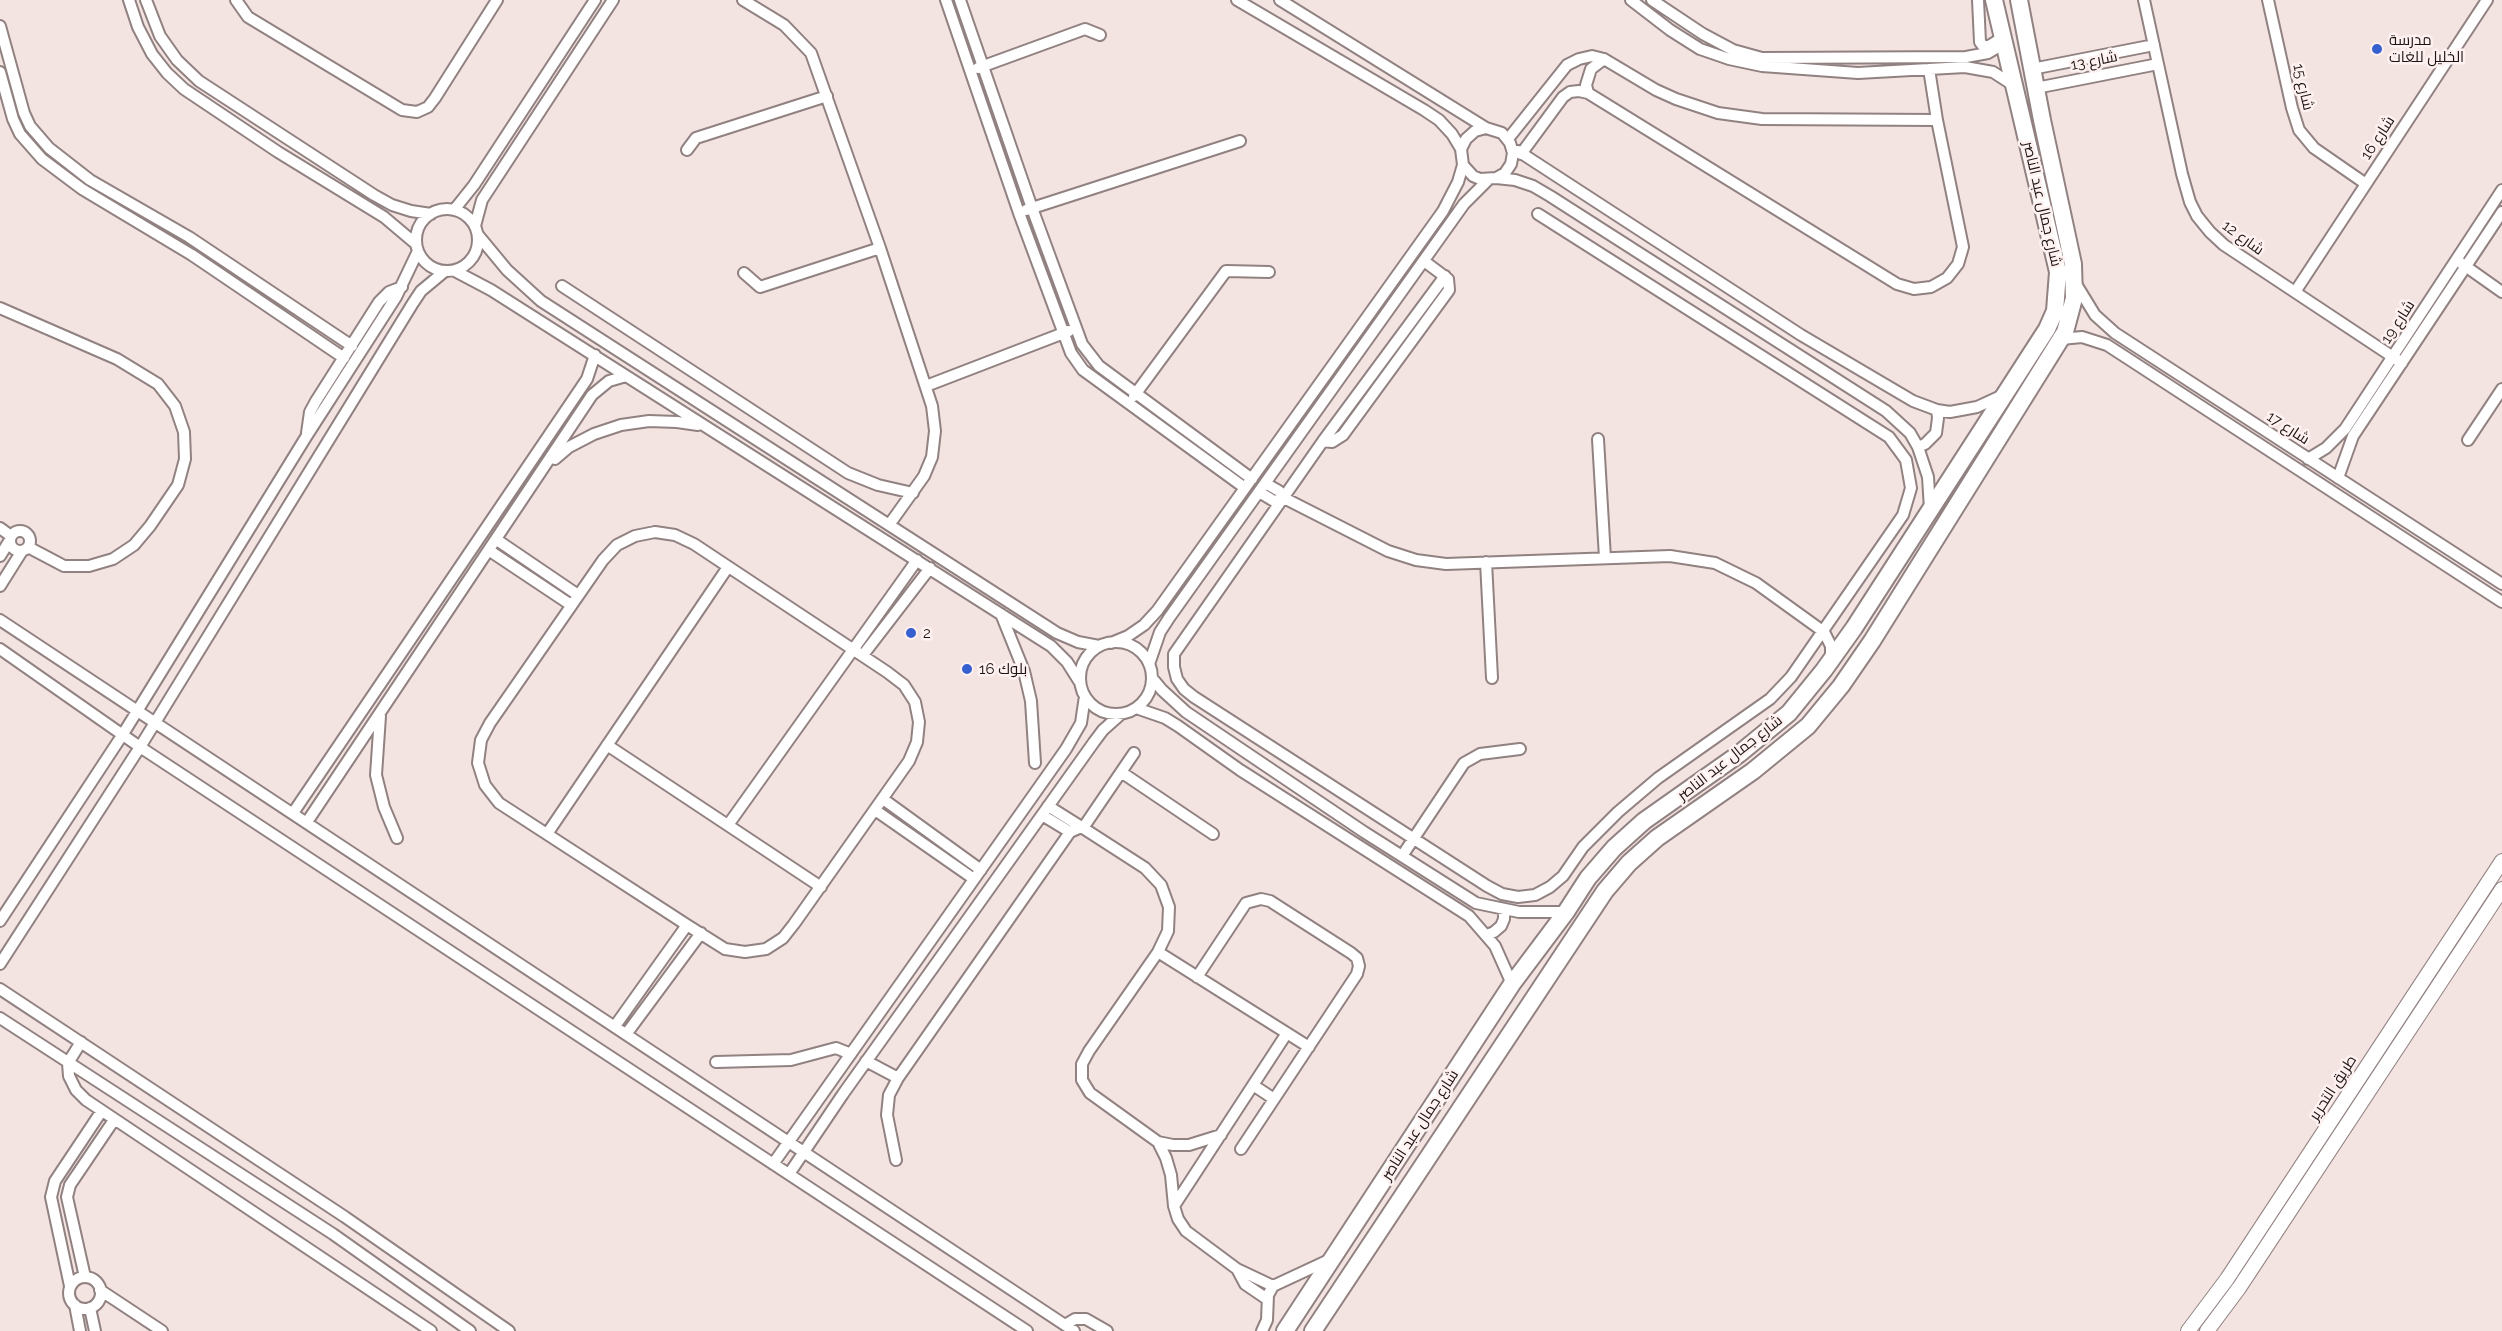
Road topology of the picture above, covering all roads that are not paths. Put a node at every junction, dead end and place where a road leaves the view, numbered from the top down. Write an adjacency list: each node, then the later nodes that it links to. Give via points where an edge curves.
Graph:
1 (129, 0): 61 (street, via 152,54 184,89 384,217)
2 (146, 0): 57 (street, via 160,36 199,81 392,205)
3 (236, 0): 4 (street, via 248,17 402,110 417,112 435,98)
4 (497, 0)
5 (595, 0): 54 (street)
6 (613, 0): 59 (street, via 482,200)
7 (743, 0): 37 (street, via 798,38 811,53)
8 (946, 0): 31 (street)
9 (960, 0): 28 (street)
10 (1237, 0): 44 (street, via 1424,110 1439,120)
11 (1280, 0): 41 (street)
12 (1631, 0): 33 (street, via 1700,49 1729,59 1762,66)
13 (1652, 0): 25 (street, via 1703,34 1762,58)
14 (1978, 0): 22 (street, via 1980,42 1989,46)
15 (1994, 0): 22 (main road, شارع جمال عبد الناصر)
16 (2019, 0): 30 (main road, شارع جمال عبد الناصر)
17 (2144, 0): 23 (street, شارع 12)
18 (2268, 0): 49 (street, شارع 15, via 2299,130 2314,148)
19 (2487, 0): 49 (street, شارع 16)
20 (0, 26): 51 (street, via 30,126 49,148)
21 (1100, 35): 28 (street, via 1085,29)
22 (2002, 41): 26 (street, via 1988,53); 34 (main road, شارع جمال عبد الناصر)
23 (2154, 45): 27 (street, شارع 12); 30 (street, شارع 13)
24 (1604, 58): 36 (street, via 1591,69); 38 (street, via 1585,57 1567,65); 39 (street, via 1656,90 1718,113 1762,119)
25 (1860, 59): 26 (street); 33 (street)
26 (1966, 62): 29 (street); 34 (street, via 1993,72)
27 (2158, 64): 35 (street, شارع 13); 72 (street, شارع 12, via 2184,184 2197,216 2224,245)
28 (983, 66): 31 (street); 53 (street)
29 (1929, 69): 33 (street); 39 (street)
30 (2032, 69): 35 (main road, شارع جمال عبد الناصر)
31 (970, 71): 56 (street)
32 (0, 72): 52 (street, via 13,119 30,147 82,189)
33 (1858, 73)
34 (2014, 86): 90 (main road, شارع جمال عبد الناصر, via 2055,252 2058,291 2047,329)
35 (2036, 88): 69 (main road, شارع جمال عبد الناصر)
36 (1588, 93): 39 (street, via 1897,284 1914,289 1932,287 1947,278 1958,264 1963,247); 40 (street, via 1570,92)
37 (827, 96): 45 (street, via 696,138); 62 (street)
38 (1531, 111): 40 (street); 43 (street)
39 (1937, 120)
40 (1545, 121): 46 (street)
41 (1486, 128): 43 (street, via 1495,129); 44 (street, via 1475,131)
42 (1239, 141): 53 (street)
43 (1509, 141): 46 (street); 48 (street, via 1511,164 1505,173)
44 (1461, 149): 47 (street)
45 (687, 150)
46 (1521, 154): 92 (street, via 1801,335 1912,401)
47 (1463, 165): 48 (street, via 1473,176); 102 (street, via 1443,212)
48 (1492, 179): 60 (street, via 1533,186); 64 (street, via 1464,204)
49 (2366, 184): 72 (street, شارع 16)
50 (2502, 190): 65 (street, شارع 19)
51 (114, 194): 52 (street); 80 (street, via 189,237)
52 (108, 204): 82 (street, via 192,255)
53 (1032, 208): 56 (street); 76 (street)
54 (454, 210): 57 (street); 59 (street, via 466,216)
55 (2502, 212): 65 (street, شارع 19)
56 (1019, 213): 77 (street)
57 (431, 214): 61 (street, via 417,232)
58 (1538, 214): 63 (street)
59 (477, 231): 66 (street, via 474,257 465,266); 101 (street, via 507,270 541,301)
60 (1605, 231): 63 (street); 84 (street)
61 (417, 247): 66 (street, via 424,261); 71 (street)
62 (880, 248): 68 (street, via 760,286); 86 (street)
63 (1594, 249): 88 (street)
64 (1424, 261): 103 (street); 106 (street, via 1444,276)
65 (2461, 263): 73 (street); 83 (street, شارع 19)
66 (450, 271): 81 (street, via 491,290); 135 (street, via 432,280 417,297)
67 (1269, 272): 89 (street, via 1226,271)
68 (744, 273)
69 (2074, 281): 75 (street, شارع 17); 78 (main road, شارع جمال عبد الناصر, via 2070,316)
70 (562, 286): 105 (street, via 848,473 878,486)
71 (402, 287): 80 (street, via 383,297); 94 (street)
72 (2295, 292): 83 (street, شارع 12)
73 (2502, 292)
74 (0, 308): 112 (street, via 117,359 159,384 175,406 184,432 185,459 178,485 134,545 113,559 89,566 64,566)
75 (2104, 325): 79 (street); 98 (street, شارع 17)
76 (1076, 329): 77 (street); 89 (street, via 1092,358)
77 (1063, 334): 86 (street); 91 (street, via 1083,370)
78 (2061, 339): 79 (street, شارع 17, via 2082,337); 202 (main road, شارع جمال عبد الناصر, via 1841,686 1808,726 1629,862 1605,891)
79 (2103, 343): 123 (street, شارع 17)
80 (352, 346): 82 (street)
81 (595, 355): 85 (street); 152 (street, via 587,379)
82 (344, 358): 94 (street, via 310,412)
83 (2397, 360): 98 (street, شارع 19, via 2345,429); 100 (street, شارع 19, via 2353,436)
84 (1828, 374): 88 (street); 97 (street, via 1892,416)
85 (626, 376): 93 (street); 99 (street, via 609,381 592,394)
86 (926, 386): 105 (street, via 935,431 932,457)
87 (2502, 388): 96 (street)
88 (1818, 392): 127 (street, via 1889,437 1906,459 1911,478 1910,497 1903,515)
89 (1137, 393): 91 (street); 102 (street)
90 (2004, 395): 92 (street, via 1964,411); 107 (main road, شارع جمال عبد الناصر)
91 (1128, 404): 102 (street)
92 (1936, 410): 97 (street, via 1936,433)
93 (705, 427): 99 (street, via 668,421 621,425 569,447); 104 (street)
94 (306, 437): 132 (street)
95 (1598, 439): 115 (street)
96 (2468, 440)
97 (1918, 447): 107 (street, via 1928,477)
98 (2308, 459): 100 (street, شارع 17)
99 (547, 465): 111 (street)
100 (2338, 478): 120 (street, شارع 17)
101 (818, 479): 104 (street); 108 (street)
102 (1249, 484): 128 (street, via 1157,611 1144,625)
103 (1262, 488): 106 (street, via 1274,501); 136 (street, via 1169,618)
104 (809, 492): 116 (street)
105 (913, 493): 108 (street)
106 (1284, 498): 117 (street, via 1388,551 1446,564); 166 (street, via 1174,654 1175,673 1194,697)
107 (1930, 509): 126 (main road, شارع جمال عبد الناصر)
108 (889, 525): 129 (street, via 1058,633)
109 (0, 528): 110 (street)
110 (10, 538): 112 (street, via 12,547); 112 (street, via 14,532 24,531 30,538); 114 (street)
111 (497, 540): 113 (street); 122 (street)
112 (25, 549): 121 (street)
113 (490, 551): 122 (street); 143 (street)
114 (0, 556)
115 (1605, 558): 117 (street); 127 (street, via 1671,556 1715,563 1756,583)
116 (917, 560): 119 (street); 130 (street)
117 (1486, 562): 138 (street)
118 (728, 567): 122 (street, via 675,535 655,532 635,536 617,545); 130 (street); 147 (street)
119 (930, 568): 124 (street); 133 (street)
120 (2502, 584)
121 (0, 586)
122 (575, 600): 163 (street, via 490,723 481,740 478,763 485,785 499,803)
123 (2502, 602)
124 (1001, 614): 139 (street, via 1051,646); 151 (street, via 1024,671 1031,701)
125 (0, 620): 142 (street)
126 (1854, 628): 127 (street, via 1836,634); 134 (main road, شارع جمال عبد الناصر)
127 (1824, 632): 134 (street, via 1831,646); 166 (street, via 1770,699 1626,805 1583,847 1563,876 1543,891 1518,897 1502,894)
128 (1111, 643): 129 (street); 136 (street, via 1133,647)
129 (1099, 646): 139 (street, via 1084,661)
130 (852, 648): 133 (street); 160 (street)
131 (0, 649): 146 (street)
132 (172, 655): 135 (street); 142 (street)
133 (863, 655): 155 (street, via 904,685 915,702 920,722 909,761)
134 (1831, 660): 173 (main road, شارع جمال عبد الناصر, via 1789,713 1739,754 1644,821 1614,848)
135 (191, 664): 145 (street)
136 (1149, 664): 137 (street)
137 (1152, 678): 141 (street, via 1148,695); 167 (street, via 1186,712)
138 (1492, 678)
139 (1079, 681): 140 (street)
140 (1084, 696): 144 (street, via 1098,710); 169 (street, via 1077,731)
141 (1136, 708): 144 (street); 177 (street, via 1178,726 1469,916)
142 (138, 711): 145 (street); 146 (street)
143 (381, 712): 154 (street); 165 (street, via 376,775)
144 (1121, 714): 157 (street, via 1103,730)
145 (155, 722): 148 (street); 158 (street)
146 (123, 734): 148 (street); 174 (street)
147 (607, 745): 160 (street); 163 (street)
148 (140, 747): 179 (street); 211 (street)
149 (1520, 749): 166 (street, via 1480,754 1464,763)
150 (1134, 753): 153 (street)
151 (1035, 764)
152 (323, 768): 154 (street); 158 (street)
153 (1121, 772): 161 (street); 164 (street)
154 (337, 777): 159 (street)
155 (883, 799): 156 (street); 169 (street)
156 (875, 810): 169 (street); 170 (street)
157 (1045, 811): 161 (street); 162 (street); 190 (street)
158 (293, 813): 159 (street)
159 (307, 822): 184 (street)
160 (728, 825): 170 (street)
161 (1083, 828): 162 (street); 178 (street, via 1145,868 1161,885 1169,907 1168,931)
162 (1070, 832): 193 (street)
163 (547, 834): 175 (street)
164 (1213, 834)
165 (397, 838)
166 (1414, 840): 167 (street)
167 (1402, 856): 172 (street, via 1476,903)
168 (2502, 861): 238 (street, طريق التحرير, via 2227,1279)
169 (977, 874): 189 (street)
170 (821, 887): 176 (street, via 783,938 766,949 725,949)
171 (2502, 889): 239 (street, طريق التحرير)
172 (1504, 911): 173 (street); 177 (street, via 1501,926)
173 (1566, 912): 181 (main road, شارع جمال عبد الناصر)
174 (0, 921)
175 (687, 925): 176 (street); 184 (street)
176 (701, 933): 185 (street)
177 (1486, 935): 181 (street, via 1502,958)
178 (1158, 952): 180 (street); 204 (street, via 1082,1064 1082,1080 1090,1093)
179 (0, 964)
180 (1197, 977): 186 (street); 188 (street, via 1246,903 1262,899 1286,911 1352,953 1359,966 1358,974)
181 (1512, 984): 200 (main road, شارع جمال عبد الناصر)
182 (0, 989): 187 (street)
183 (0, 1018): 192 (street)
184 (615, 1026): 185 (street)
185 (627, 1033): 203 (street)
186 (1287, 1033): 188 (street); 195 (street)
187 (81, 1042): 192 (street); 215 (street)
188 (1309, 1047): 197 (street)
189 (851, 1054): 191 (street, via 836,1048 785,1061); 194 (street)
190 (866, 1061): 193 (street); 196 (street)
191 (716, 1062)
192 (68, 1063): 198 (street, via 76,1090); 216 (street)
193 (898, 1078): 209 (street, via 889,1095 887,1115)
194 (829, 1084): 196 (street); 203 (street)
195 (1253, 1085): 197 (street); 201 (street)
196 (843, 1094): 207 (street)
197 (1274, 1099): 206 (street)
198 (101, 1112): 199 (street); 205 (street)
199 (114, 1120): 208 (street); 230 (street)
200 (1420, 1125): 202 (main road, via 1425,1136); 210 (main road, شارع جمال عبد الناصر)
201 (1221, 1135): 204 (street, via 1189,1145); 214 (street)
202 (1440, 1140): 212 (main road, شارع جمال عبد الناصر)
203 (789, 1141): 207 (street); 211 (street)
204 (1158, 1142): 214 (street, via 1171,1175)
205 (75, 1149): 208 (street); 220 (street, via 55,1181 51,1197)
206 (1241, 1149)
207 (805, 1151): 213 (street); 226 (street)
208 (88, 1158): 219 (street, via 70,1185 67,1197)
209 (896, 1160)
210 (1396, 1161): 212 (main road, via 1412,1163); 217 (main road, شارع جمال عبد الناصر)
211 (773, 1164): 213 (street)
212 (1419, 1172): 237 (main road, شارع جمال عبد الناصر)
213 (789, 1174): 233 (street)
214 (1174, 1206): 218 (street, via 1186,1231)
215 (345, 1217): 216 (street); 232 (street)
216 (333, 1234): 231 (street)
217 (1334, 1257): 221 (street); 236 (main road, شارع جمال عبد الناصر)
218 (1237, 1269): 221 (street); 223 (street, via 1245,1284)
219 (85, 1277): 220 (street); 222 (street, via 95,1281)
220 (70, 1286): 224 (street, via 69,1297)
221 (1273, 1286): 223 (street)
222 (100, 1290): 225 (street, via 99,1301); 229 (street)
223 (1267, 1299): 235 (street, via 1267,1320)
224 (75, 1305): 225 (street); 227 (street)
225 (90, 1308): 228 (street)
226 (1069, 1328): 234 (street, via 1075,1319 1086,1319)
227 (80, 1331)
228 (95, 1331)
229 (162, 1331)
230 (431, 1331)
231 (470, 1331)
232 (509, 1331)
233 (1028, 1331)
234 (1107, 1331)
235 (1262, 1331)
236 (1285, 1331)
237 (1313, 1331)
238 (2188, 1331)
239 (2207, 1331)

